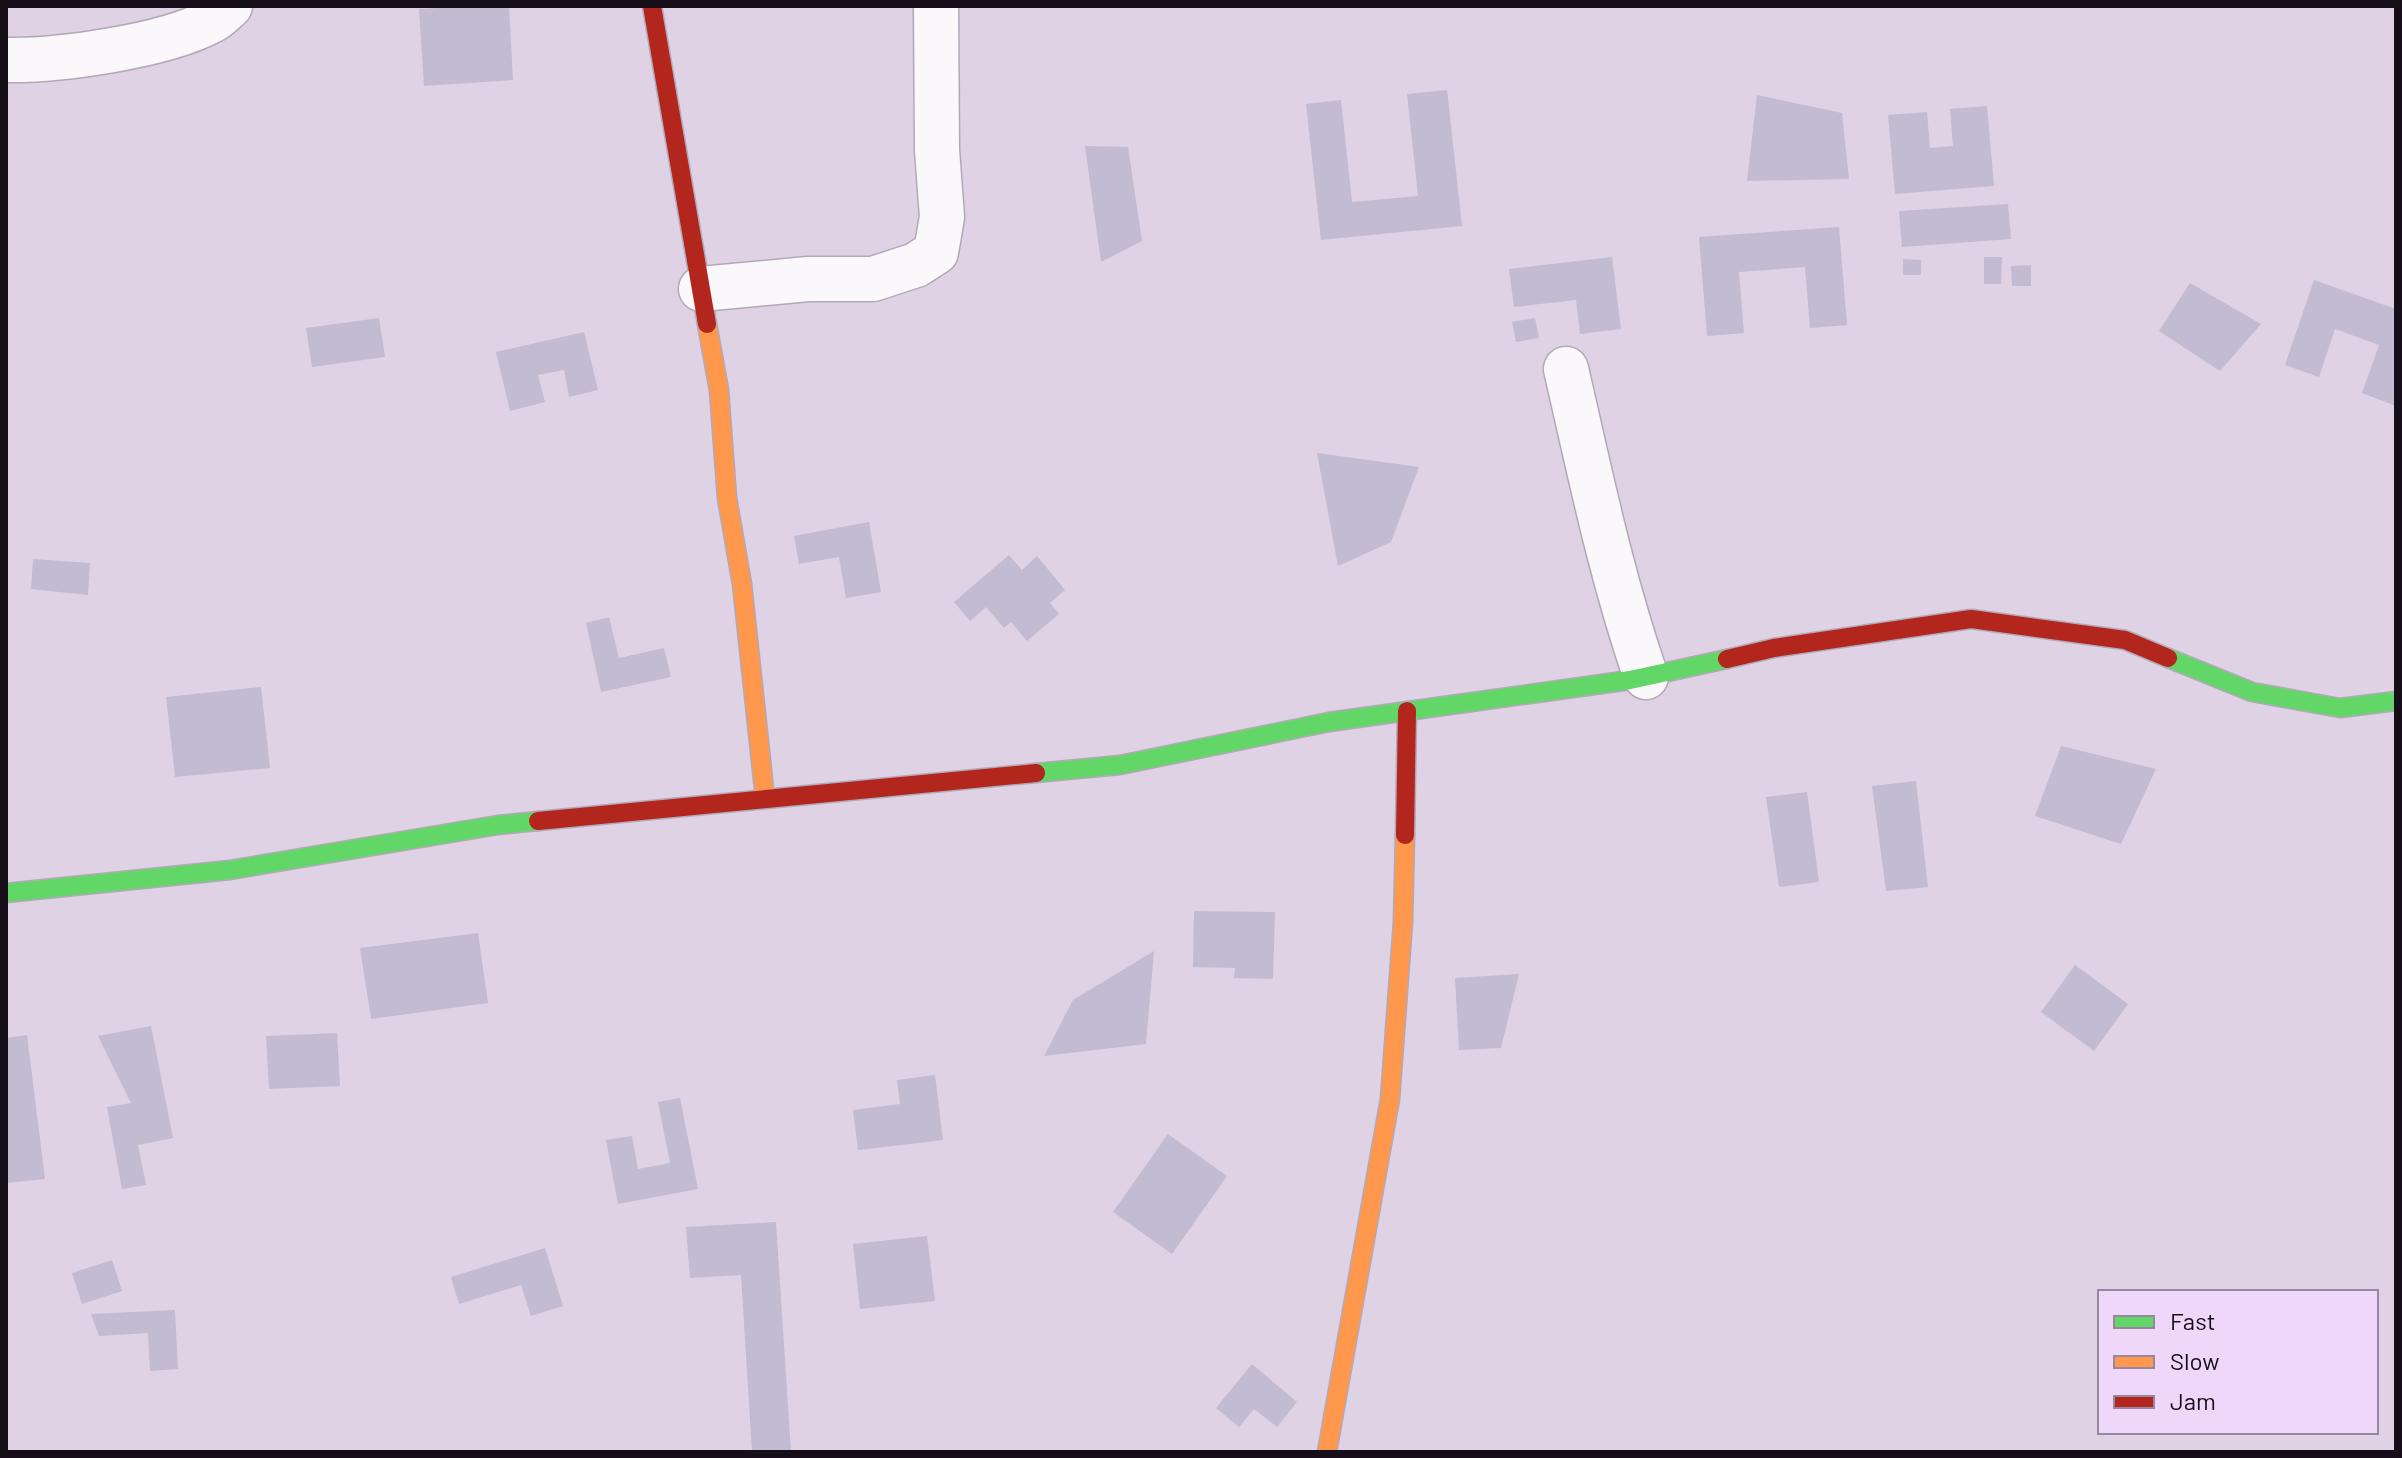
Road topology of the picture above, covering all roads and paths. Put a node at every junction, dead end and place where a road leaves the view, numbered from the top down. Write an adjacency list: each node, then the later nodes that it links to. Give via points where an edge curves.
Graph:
1 (230, 6): 4 (street, via 212,21 165,38 86,54)
2 (652, 6): 5 (street)
3 (936, 6): 5 (street, via 942,217 936,252 916,265 873,279)
4 (6, 60)
5 (701, 289): 10 (street, via 719,390 727,498 742,584)
6 (1566, 369): 7 (street, via 1607,553)
7 (1646, 677): 8 (street, via 1774,648 1971,619 2125,640 2252,692 2340,708); 9 (street)
8 (2396, 701)
9 (1407, 711): 10 (street, via 1120,765); 12 (street, via 1403,922 1390,1099)
10 (765, 798): 11 (street, via 498,825 230,870)
11 (6, 893)
12 (1327, 1452)

